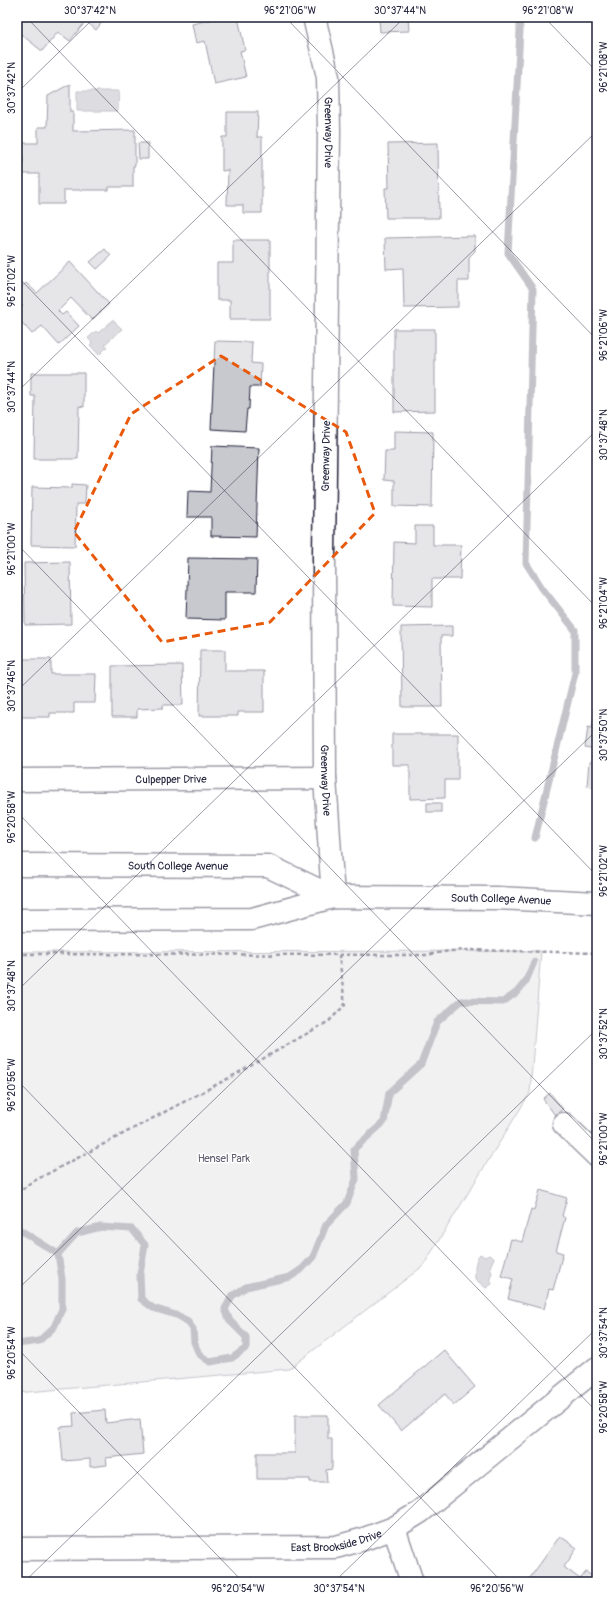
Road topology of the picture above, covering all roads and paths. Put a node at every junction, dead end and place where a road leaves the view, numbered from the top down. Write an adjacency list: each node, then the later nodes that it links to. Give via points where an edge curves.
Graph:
1 (314, 17): 2 (street, Greenway Drive, via 328,77 329,124 324,556)
2 (325, 778): 3 (street, Culpepper Drive); 5 (street, Greenway Drive)
3 (17, 780)
4 (17, 865): 5 (street, South College Avenue, via 268,866)
5 (333, 897): 6 (street, South College Avenue, via 497,898); 7 (street, South College Avenue, via 252,919)
6 (597, 903)
7 (17, 920)
8 (17, 954): 10 (path)
9 (597, 954): 10 (path, via 449,950 426,955)
10 (339, 955): 13 (path, via 345,1004 329,1021 231,1077 30,1183)
11 (564, 1124): 12 (street)
12 (597, 1156)
13 (17, 1194)
14 (597, 1368): 15 (street, East Brookside Drive, via 420,1512)
15 (394, 1528): 16 (street, East Brookside Drive, via 336,1547); 17 (street)
16 (17, 1549)
17 (412, 1582)

